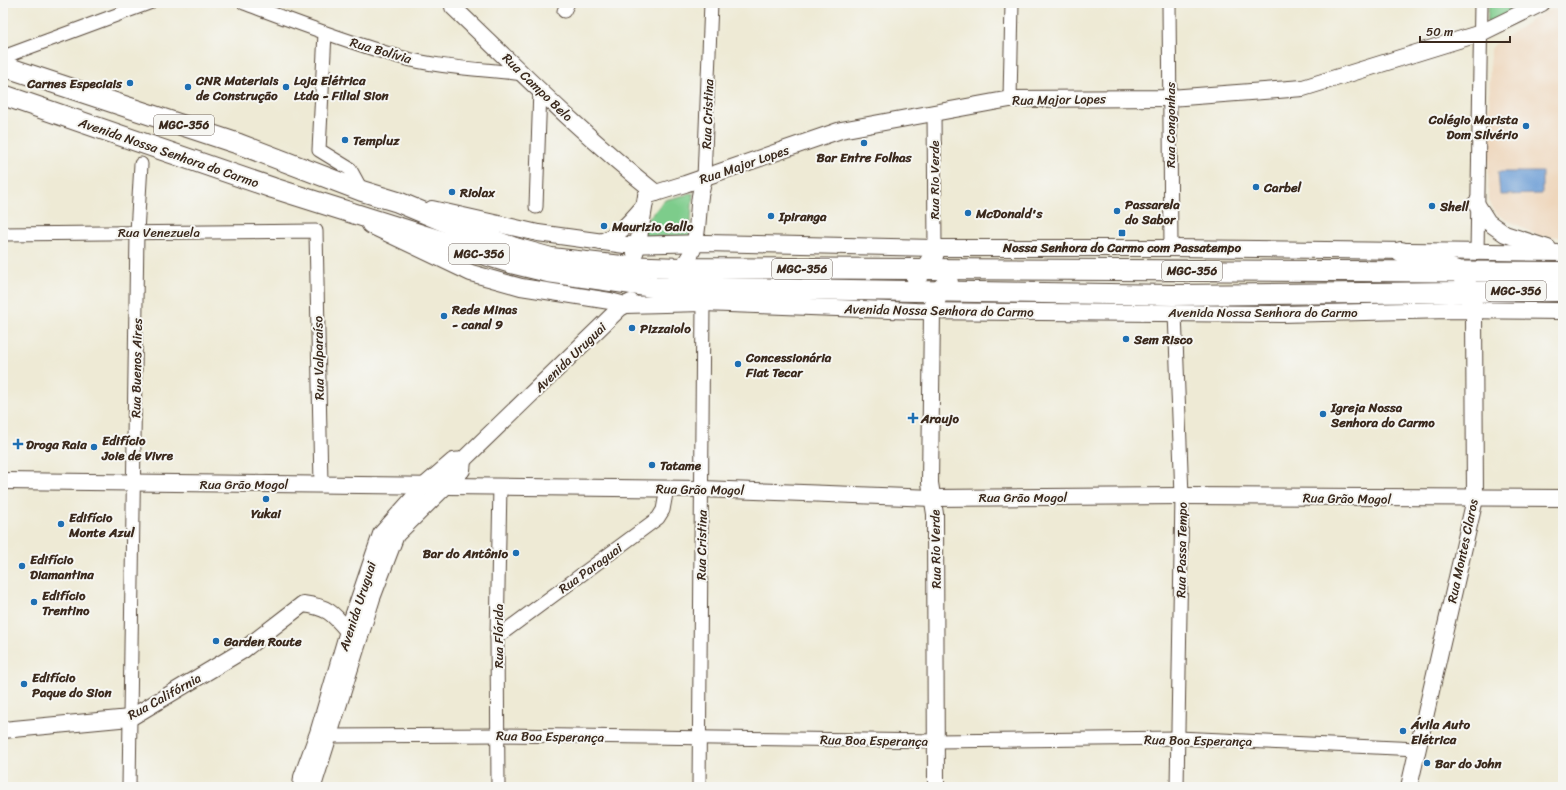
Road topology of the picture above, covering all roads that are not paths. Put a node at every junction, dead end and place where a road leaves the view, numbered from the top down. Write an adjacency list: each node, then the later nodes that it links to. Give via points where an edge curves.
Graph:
1 (149, 3): 11 (street)
2 (244, 3): 9 (street, Rua Bolívia)
3 (711, 3): 20 (street, Rua Cristina)
4 (1012, 3): 16 (street)
5 (1169, 3): 17 (street, Rua Congonhas)
6 (1481, 3): 10 (street)
7 (1542, 3): 10 (street, Rua Major Lopes)
8 (453, 4): 13 (street, Rua Campo Belo)
9 (325, 33): 13 (street, Rua Bolívia, via 401,57 450,66); 22 (street, via 319,150 350,170)
10 (1480, 34): 17 (street, Rua Major Lopes, via 1303,88); 26 (street)
11 (3, 57)
12 (3, 66): 22 (main road, Avenida Nossa Senhora do Carmo / MGC-356, via 231,141)
13 (524, 74): 14 (street, Rua Campo Belo)
14 (540, 89): 24 (street, Rua Campo Belo, via 627,171); 27 (street)
15 (3, 95): 28 (main road, Avenida Nossa Senhora do Carmo / MGC-356, via 272,188)
16 (1010, 98): 17 (street, Rua Major Lopes); 18 (street, Rua Major Lopes)
17 (1170, 98): 36 (street, Rua Congonhas)
18 (934, 112): 20 (street, Rua Major Lopes, via 841,130); 35 (street, Rua Rio Verde)
19 (141, 164): 30 (street, Rua Buenos Aires)
20 (704, 178): 21 (street, Rua Major Lopes); 23 (street, Rua Cristina)
21 (686, 184): 23 (street, via 695,188); 24 (street, Rua Major Lopes)
22 (362, 191): 25 (main road, Avenida Nossa Senhora do Carmo / MGC-356)
23 (700, 196): 33 (street, Rua Cristina)
24 (648, 198): 32 (street, via 627,226 615,236); 34 (street)
25 (398, 202): 32 (street, Avenida Nossa Senhora do Carmo / MGC-356, via 538,233); 45 (main road, Avenida Nossa Senhora do Carmo / MGC-356, via 515,248)
26 (1476, 203): 38 (street); 39 (street, via 1488,222 1505,234)
27 (536, 206)
28 (335, 207): 45 (main road, Avenida Nossa Senhora do Carmo / MGC-356, via 510,263 548,272); 51 (street, Avenida Nossa Senhora do Carmo / MGC-356, via 378,230 472,273 521,287)
29 (316, 231): 30 (street, Rua Venezuela); 62 (street, Rua Valparaíso)
30 (137, 232): 31 (street, Rua Venezuela); 61 (street, Rua Buenos Aires)
31 (3, 234)
32 (601, 242): 34 (street, Avenida Nossa Senhora do Carmo / MGC-356)
33 (695, 243): 34 (street, Avenida Nossa Senhora do Carmo / MGC-356); 35 (street, Avenida Nossa Senhora do Carmo / MGC-356); 40 (street, Rua Cristina)
34 (638, 244): 45 (street)
35 (935, 248): 36 (street, Avenida Nossa Senhora do Carmo / MGC-356); 41 (main road)
36 (1171, 248): 37 (street, Avenida Nossa Senhora do Carmo / MGC-356)
37 (1401, 252): 38 (street, Avenida Nossa Senhora do Carmo / MGC-356); 43 (main road)
38 (1477, 253): 39 (street, Avenida Nossa Senhora do Carmo / MGC-356)
39 (1563, 253)
40 (681, 268): 41 (main road, Avenida Nossa Senhora do Carmo / MGC-356); 45 (main road, Avenida Nossa Senhora do Carmo / MGC-356); 46 (street, Avenida Uruguai)
41 (924, 271): 42 (main road, Avenida Nossa Senhora do Carmo / MGC-356); 47 (main road, via 907,280 866,283)
42 (1016, 271): 43 (main road, Avenida Nossa Senhora do Carmo / MGC-356); 50 (main road, via 990,279 959,279 945,285)
43 (1460, 272): 44 (main road, Avenida Nossa Senhora do Carmo / MGC-356); 48 (main road)
44 (1563, 272)
45 (629, 274): 46 (main road, Avenida Nossa Senhora do Carmo / MGC-356); 53 (street)
46 (652, 287): 47 (main road, Avenida Nossa Senhora do Carmo / MGC-356); 53 (street, Avenida Uruguai)
47 (842, 290): 50 (main road, Avenida Nossa Senhora do Carmo / MGC-356)
48 (1476, 291): 49 (main road, Avenida Nossa Senhora do Carmo / MGC-356); 50 (main road, Avenida Nossa Senhora do Carmo / MGC-356, via 1173,295); 55 (main road)
49 (1563, 291)
50 (938, 292): 54 (main road)
51 (598, 299): 53 (street, Avenida Nossa Senhora do Carmo / MGC-356); 58 (street, via 605,307)
52 (703, 303): 53 (street, Avenida Nossa Senhora do Carmo / MGC-356); 54 (street, Avenida Nossa Senhora do Carmo / MGC-356); 68 (street, Rua Cristina)
53 (626, 305): 58 (street, Avenida Uruguai)
54 (932, 311): 57 (street, Avenida Nossa Senhora do Carmo / MGC-356); 70 (street, Rua Rio Verde, via 930,483)
55 (1474, 311): 56 (street, Avenida Nossa Senhora do Carmo / MGC-356); 57 (street, Avenida Nossa Senhora do Carmo / MGC-356); 72 (street, Rua Montes Claros)
56 (1563, 311)
57 (1175, 313): 69 (street, Rua Passa Tempo)
58 (598, 330): 59 (street, Avenida Uruguai)
59 (462, 465): 63 (street, Avenida Uruguai, via 453,461); 64 (street, Rua Grão Mogol, via 468,478); 66 (street, Avenida Uruguai)
60 (3, 481): 61 (street, Rua Grão Mogol)
61 (135, 483): 62 (street, Rua Grão Mogol); 78 (street, Rua Buenos Aires)
62 (321, 485): 63 (street, Rua Grão Mogol)
63 (424, 486): 66 (street, Rua Grão Mogol); 74 (street, Avenida Uruguai, via 381,534)
64 (484, 486): 65 (street, Rua Grão Mogol); 66 (street, Rua Grão Mogol)
65 (500, 486): 67 (street, Rua Grão Mogol); 77 (street, Rua Flórida)
66 (446, 487): 73 (street, Avenida Uruguai, via 396,535)
67 (667, 488): 68 (street, Rua Grão Mogol); 77 (street, Rua Paraguai, via 663,510 658,518)
68 (702, 489): 70 (street, Rua Grão Mogol); 82 (street, Rua Cristina)
69 (1182, 496): 70 (street, Rua Grão Mogol); 72 (street, Rua Grão Mogol); 83 (street, Rua Passa Tempo)
70 (933, 498): 84 (street, Rua Rio Verde)
71 (1563, 498): 72 (street, Rua Grão Mogol)
72 (1475, 499): 85 (street, Rua Montes Claros)
73 (372, 598): 74 (street); 81 (street, Avenida Uruguai)
74 (355, 608): 75 (street); 76 (street, Avenida Uruguai)
75 (333, 614): 76 (street); 78 (street, Rua Califórnia, via 319,606 303,604 242,651)
76 (348, 630): 87 (street, Avenida Uruguai)
77 (497, 636): 80 (street, Rua Flórida)
78 (130, 718): 79 (street, Rua Califórnia); 86 (street, Rua Buenos Aires)
79 (3, 730)
80 (499, 735): 81 (street, Rua Boa Esperança); 82 (street, Rua Boa Esperança); 89 (street, Rua Flórida)
81 (329, 736): 88 (street, Avenida Uruguai)
82 (700, 738): 84 (street, Rua Boa Esperança); 90 (street, Rua Cristina)
83 (1178, 738): 84 (street, Rua Boa Esperança); 85 (street, Rua Boa Esperança); 92 (street, Rua Passa Tempo)
84 (937, 741): 91 (street, Rua Rio Verde)
85 (1418, 749): 93 (street, Rua Montes Claros)
86 (128, 787)
87 (301, 787)
88 (311, 787)
89 (498, 787)
90 (699, 787)
91 (936, 787)
92 (1176, 787)
93 (1409, 787)

